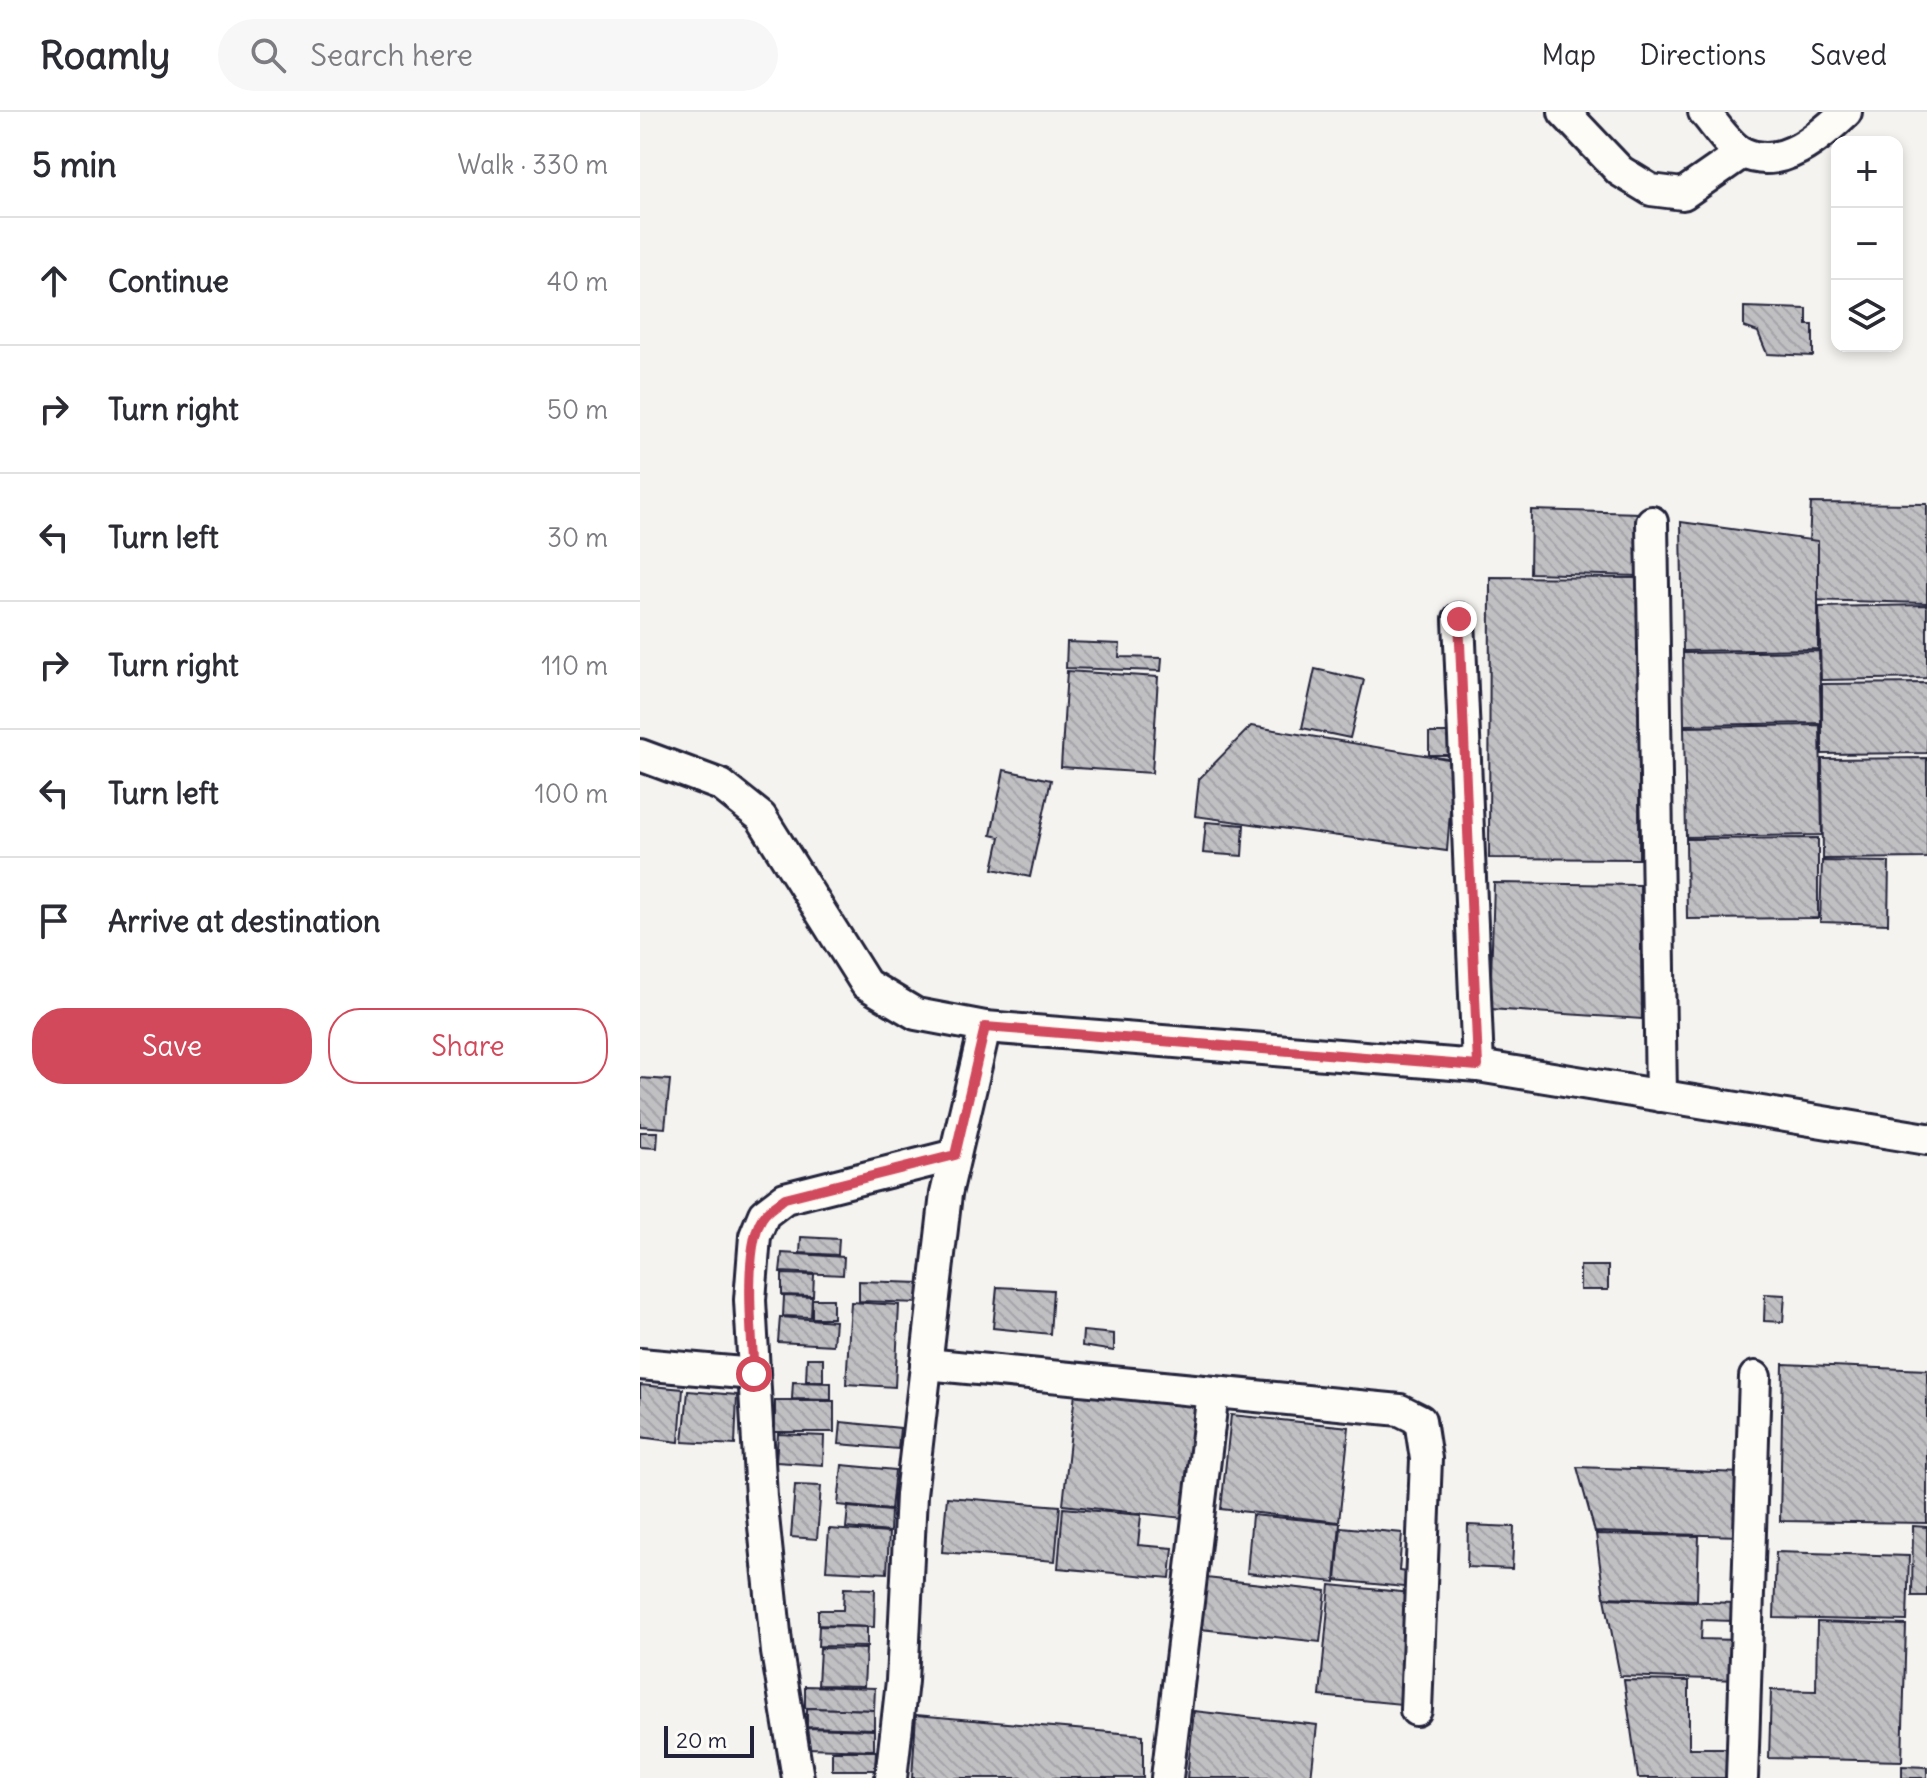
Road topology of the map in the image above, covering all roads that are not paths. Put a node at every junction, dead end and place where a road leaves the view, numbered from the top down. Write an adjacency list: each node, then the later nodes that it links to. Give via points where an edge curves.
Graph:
1 (1564, 112): 4 (street, via 1620,171 1651,190 1683,194)
2 (1704, 112): 4 (street)
3 (1846, 112): 4 (street, via 1818,138 1780,158)
4 (1742, 153)
5 (1652, 522): 10 (street)
6 (1459, 619): 9 (street)
7 (640, 755): 8 (street, via 721,785 761,817 866,984 916,1014)
8 (985, 1027): 9 (street); 12 (street)
9 (1478, 1066): 10 (street)
10 (1661, 1096): 11 (street)
11 (1927, 1139)
12 (955, 1155): 14 (street); 15 (street, via 785,1198 764,1214 755,1236 751,1287)
13 (640, 1364): 15 (street)
14 (926, 1364): 17 (street); 20 (street)
15 (754, 1374): 19 (street, via 777,1652)
16 (1755, 1377): 22 (street)
17 (1213, 1392): 18 (street, via 1400,1410 1420,1420 1426,1459); 21 (street)
18 (1416, 1710)
19 (798, 1778)
20 (891, 1778)
21 (1167, 1778)
22 (1742, 1778)

